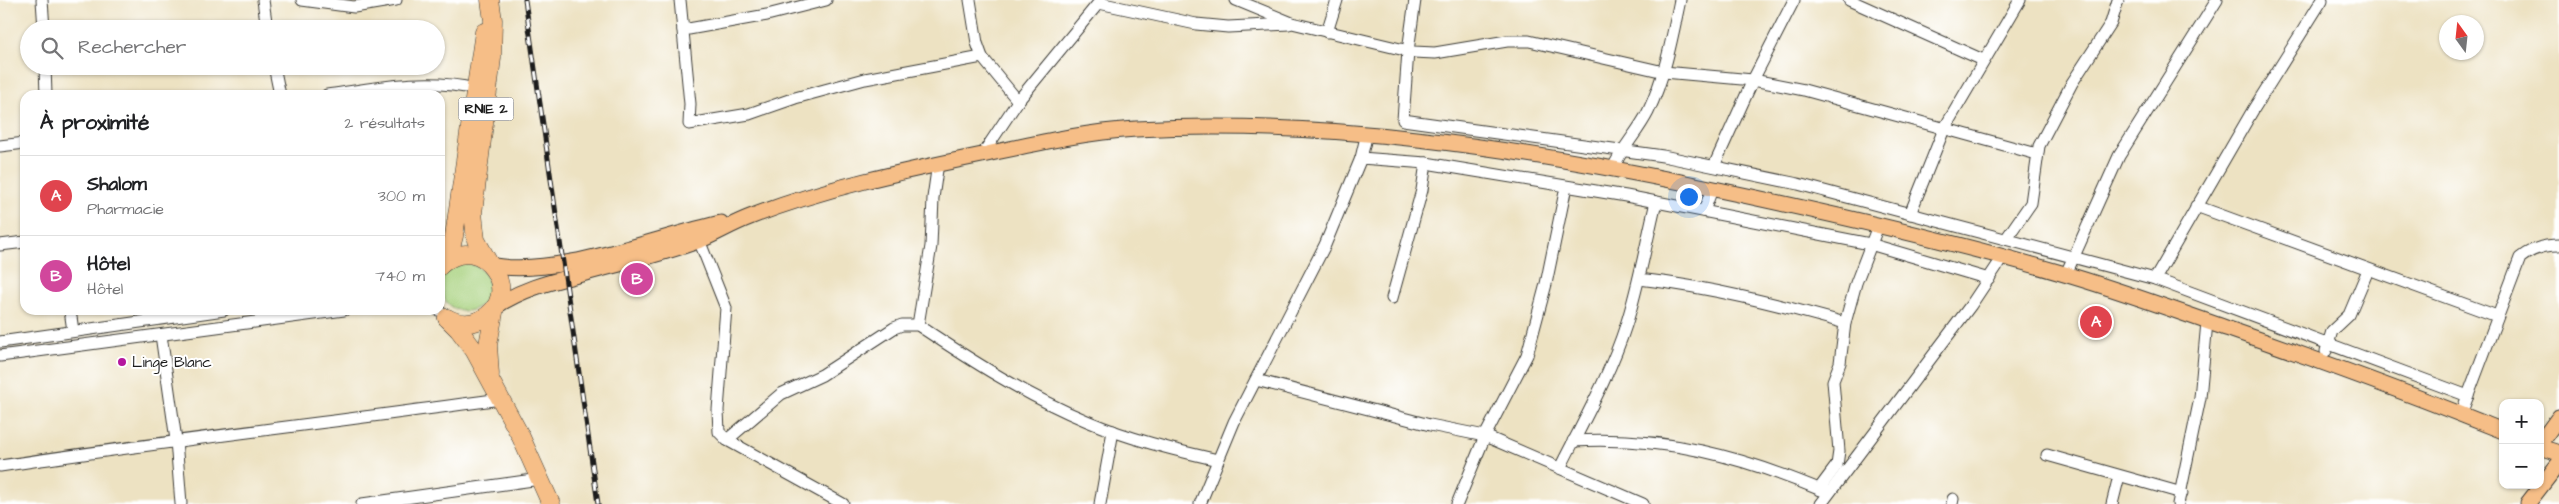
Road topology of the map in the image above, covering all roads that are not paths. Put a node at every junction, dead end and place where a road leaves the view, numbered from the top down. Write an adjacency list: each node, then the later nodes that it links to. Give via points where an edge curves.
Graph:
1 (42, 0): 20 (street)
2 (262, 0): 21 (street)
3 (302, 0): 4 (street, via 354,7)
4 (396, 0)
5 (680, 0): 23 (street)
6 (826, 0): 23 (street, via 767,15)
7 (970, 0): 26 (street)
8 (1236, 0): 22 (street)
9 (1336, 0): 24 (street)
10 (1415, 0): 25 (street)
11 (1680, 0): 28 (street)
12 (1794, 0): 31 (street)
13 (1849, 0): 27 (street)
14 (2020, 0): 27 (street)
15 (2118, 0): 42 (street, via 2111,23 2072,83)
16 (2217, 0): 64 (street, via 2124,147)
17 (2322, 0): 52 (street)
18 (1100, 1): 22 (street, via 1196,24); 36 (street)
19 (490, 2): 32 (highway, RNIE 2); 67 (highway, RNIE 2, via 492,58 472,213 476,240)
20 (43, 20)
21 (265, 20)
22 (1292, 24): 24 (street)
23 (683, 30): 26 (street, via 689,124 749,114 865,79)
24 (1327, 32): 25 (street)
25 (1408, 52): 28 (street, via 1434,53 1507,40 1529,41); 41 (street, via 1404,120)
26 (982, 57): 36 (street)
27 (1983, 60): 37 (street)
28 (1664, 72): 31 (street); 41 (street, via 1647,114)
29 (45, 75): 33 (street)
30 (276, 75): 34 (street)
31 (1753, 80): 37 (street, via 1861,104); 47 (street)
32 (474, 89): 35 (street, via 450,83); 65 (highway, RNIE 2, via 454,236)
33 (46, 90)
34 (279, 90)
35 (392, 90)
36 (1018, 101): 43 (street)
37 (1944, 129): 42 (street); 54 (street)
38 (1367, 133): 43 (main road, via 1244,127 1138,129 1080,136); 44 (street); 48 (main road)
39 (20, 144): 40 (street)
40 (0, 146)
41 (1621, 151): 47 (street); 48 (street)
42 (2036, 154): 57 (street, via 2031,203)
43 (982, 155): 45 (main road)
44 (1361, 158): 46 (street); 91 (street, via 1317,263)
45 (938, 163): 55 (main road, via 802,199); 83 (street, via 930,255)
46 (1426, 163): 49 (street); 73 (street, via 1422,190)
47 (1714, 166): 54 (street)
48 (1613, 168): 50 (main road)
49 (1566, 187): 51 (street); 98 (street, via 1527,355)
50 (1712, 189): 53 (street); 56 (main road, via 1810,208)
51 (1656, 202): 53 (street); 70 (street)
52 (2196, 206): 68 (street); 72 (street)
53 (1704, 211): 60 (street)
54 (1910, 214): 57 (street)
55 (750, 217): 58 (main road); 67 (main road, via 563,263 511,269)
56 (1878, 226): 60 (street); 63 (main road)
57 (2006, 239): 64 (street)
58 (699, 240): 74 (main road, via 537,285); 100 (street, via 726,308 718,425)
59 (20, 243): 61 (street)
60 (1870, 244): 71 (street); 81 (street)
61 (0, 245)
62 (2559, 245): 80 (street, via 2528,252 2520,258)
63 (2003, 257): 69 (main road); 71 (street)
64 (2075, 257): 69 (street); 72 (street)
65 (445, 258)
66 (445, 262): 67 (highway, via 452,257 468,255 482,258)
67 (490, 265): 74 (highway, via 500,285)
68 (2368, 270): 80 (street); 87 (street, via 2349,315 2332,331)
69 (2066, 274): 82 (main road)
70 (1639, 279): 81 (street, via 1752,298); 101 (street, via 1613,360)
71 (1989, 279): 113 (street)
72 (2155, 279): 87 (street)
73 (1392, 298)
74 (496, 307): 79 (highway, via 476,322 458,323); 90 (highway, via 488,345)
75 (71, 315): 84 (street)
76 (188, 315): 84 (street)
77 (309, 315): 85 (street)
78 (443, 315): 90 (highway, via 466,337)
79 (445, 315)
80 (2497, 316): 92 (street)
81 (1845, 322): 113 (street, via 1833,390 1839,451 1837,465)
82 (2207, 322): 89 (main road); 114 (street, via 2200,398)
83 (918, 325): 97 (street, via 1003,380 1087,422); 100 (street, via 894,328 822,375 781,394)
84 (73, 331): 86 (street)
85 (161, 336): 88 (street); 99 (street)
86 (0, 342)
87 (2327, 345): 89 (street); 92 (street)
88 (0, 356)
89 (2323, 362): 94 (main road)
90 (490, 380): 93 (highway)
91 (1256, 380): 98 (street); 106 (street)
92 (2468, 396): 94 (street)
93 (500, 399): 99 (street); 111 (highway)
94 (2461, 414): 96 (main road)
95 (2559, 417): 102 (main road)
96 (2499, 429)
97 (1113, 431): 106 (street); 119 (street)
98 (1485, 436): 109 (street); 121 (street)
99 (176, 440): 108 (street); 115 (street)
100 (727, 440): 118 (street)
101 (1573, 441): 109 (street); 113 (street, via 1636,440 1672,444 1738,460)
102 (2541, 444)
103 (2544, 447): 104 (main road)
104 (2559, 453)
105 (2047, 455): 110 (street)
106 (1218, 460): 120 (street)
107 (2559, 463): 125 (main road)
108 (0, 466)
109 (1560, 468): 122 (street)
110 (2119, 476): 114 (street); 124 (street)
111 (540, 479): 116 (street); 117 (highway)
112 (2530, 489): 125 (main road)
113 (1824, 491): 123 (street)
114 (2180, 499)
115 (181, 504)
116 (362, 504)
117 (551, 504)
118 (843, 504)
119 (1100, 504)
120 (1200, 504)
121 (1457, 504)
122 (1643, 504)
123 (1821, 504)
124 (2112, 504)
125 (2528, 504)

